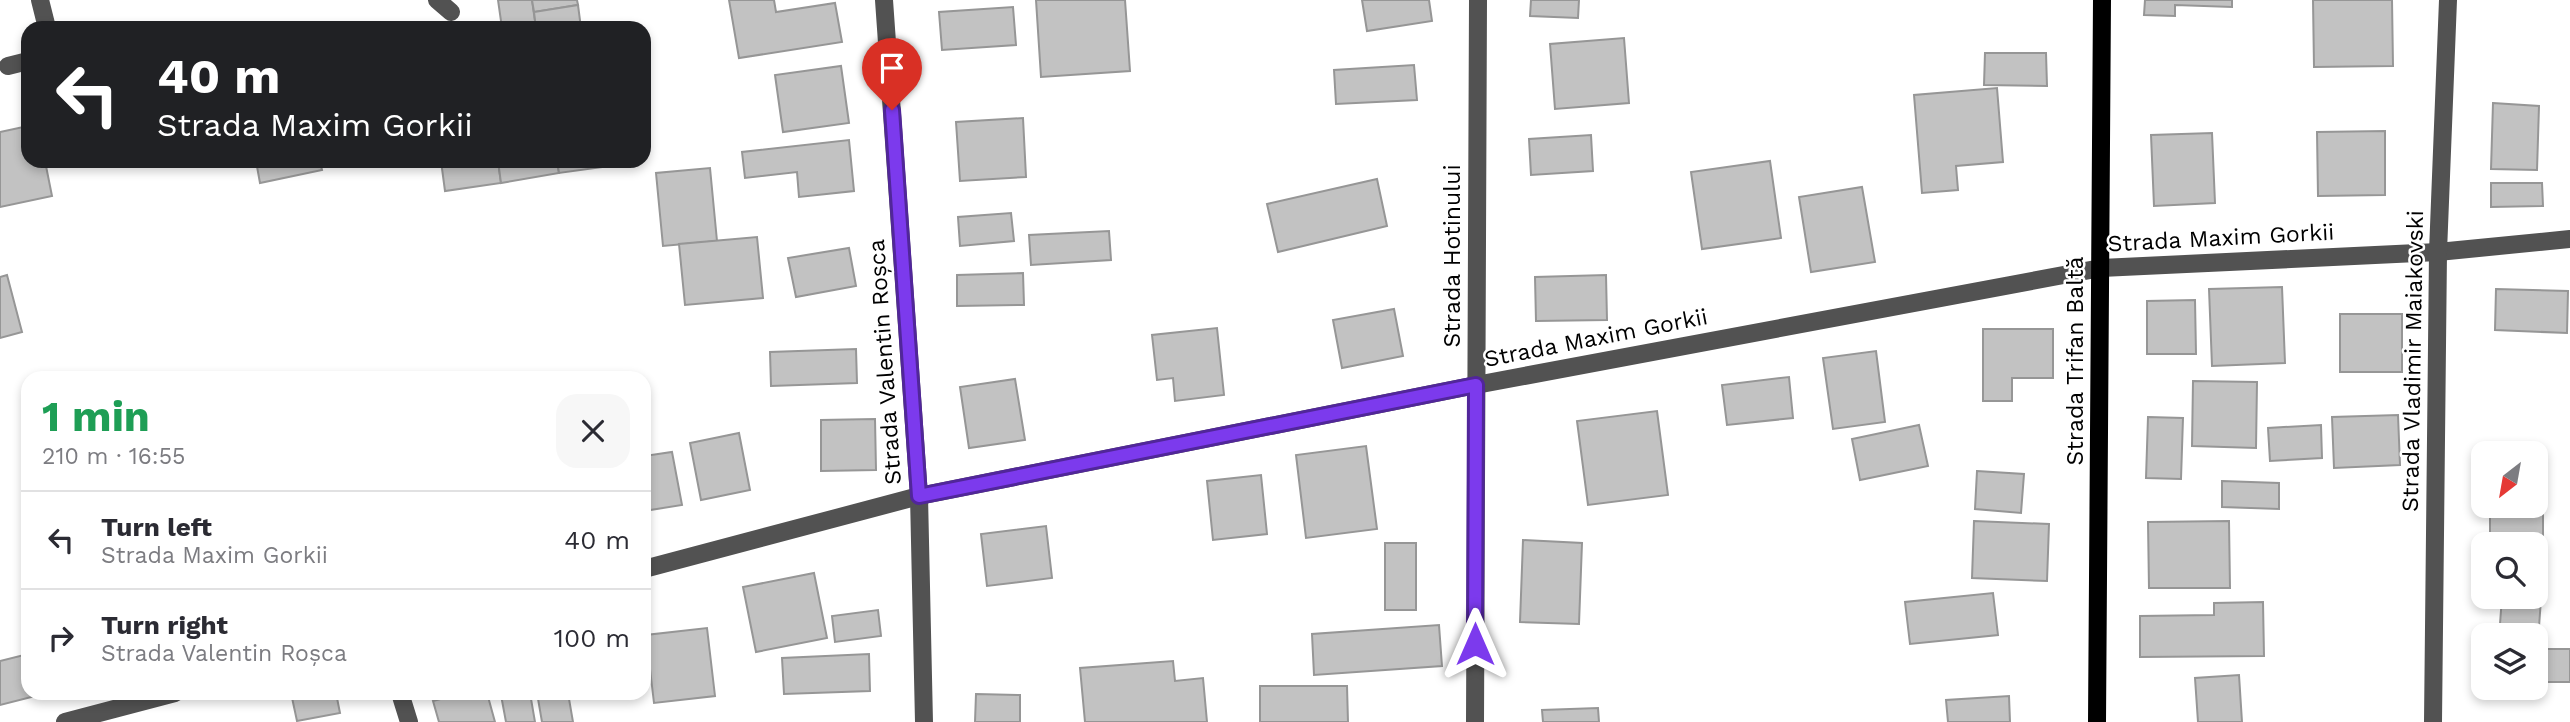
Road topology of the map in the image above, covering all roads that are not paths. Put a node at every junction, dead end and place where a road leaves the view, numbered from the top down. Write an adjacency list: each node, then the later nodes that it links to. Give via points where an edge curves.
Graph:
1 (40, 0): 6 (street)
2 (884, 0): 13 (street, Strada Valentin Roșca)
3 (1478, 0): 12 (street, Strada Hotinului)
4 (2102, 0): 11 (main road, Strada Trifan Baltă)
5 (2448, 0): 10 (street, Strada Vladimir Maiakovski)
6 (45, 21)
7 (21, 63): 8 (street)
8 (8, 66)
9 (2570, 240): 10 (street, Strada Maxim Gorkii)
10 (2438, 252): 11 (street, Strada Maxim Gorkii); 22 (street, Strada Vladimir Maiakovski)
11 (2101, 268): 12 (street, Strada Maxim Gorkii); 21 (main road, Strada Trifan Baltă)
12 (1476, 385): 13 (street, Strada Maxim Gorkii); 20 (street, Strada Hotinului)
13 (919, 496): 14 (street, Strada Maxim Gorkii); 19 (street, Strada Valentin Roșca)
14 (651, 567)
15 (148, 700): 17 (street)
16 (402, 700): 18 (street)
17 (65, 722)
18 (410, 722)
19 (925, 722)
20 (1475, 722)
21 (2097, 722)
22 (2433, 722)

